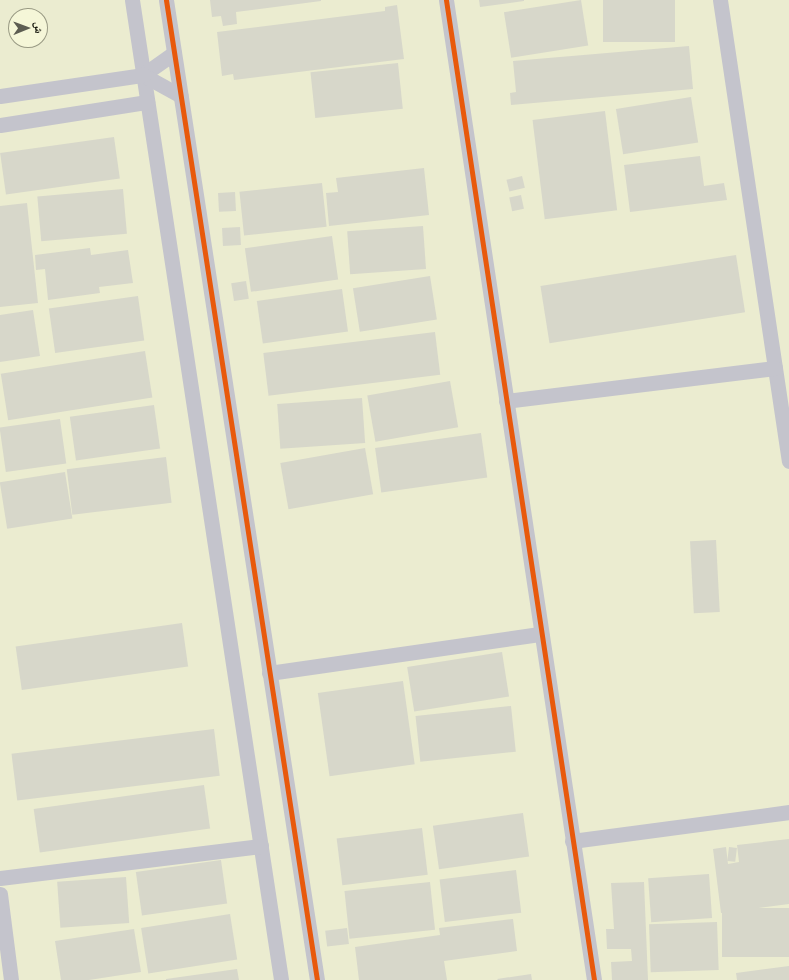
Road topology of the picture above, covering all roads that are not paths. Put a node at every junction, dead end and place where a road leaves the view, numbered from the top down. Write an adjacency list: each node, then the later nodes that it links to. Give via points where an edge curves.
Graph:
1 (132, 0): 6 (street)
2 (166, 0): 5 (street)
3 (446, 0): 12 (street)
4 (720, 0): 11 (street)
5 (174, 53): 6 (street); 8 (street)
6 (143, 75): 7 (street); 8 (street); 9 (street)
7 (0, 96)
8 (181, 96): 15 (street)
9 (147, 102): 10 (street); 18 (street)
10 (0, 126)
11 (775, 368): 12 (street); 13 (street)
12 (506, 401): 14 (street)
13 (789, 461)
14 (541, 634): 15 (street); 17 (street)
15 (269, 673): 23 (street)
16 (789, 812): 17 (street)
17 (572, 840): 24 (street)
18 (261, 846): 19 (street); 22 (street)
19 (0, 878)
20 (0, 894): 21 (street)
21 (11, 980)
22 (281, 980)
23 (316, 980)
24 (594, 980)

